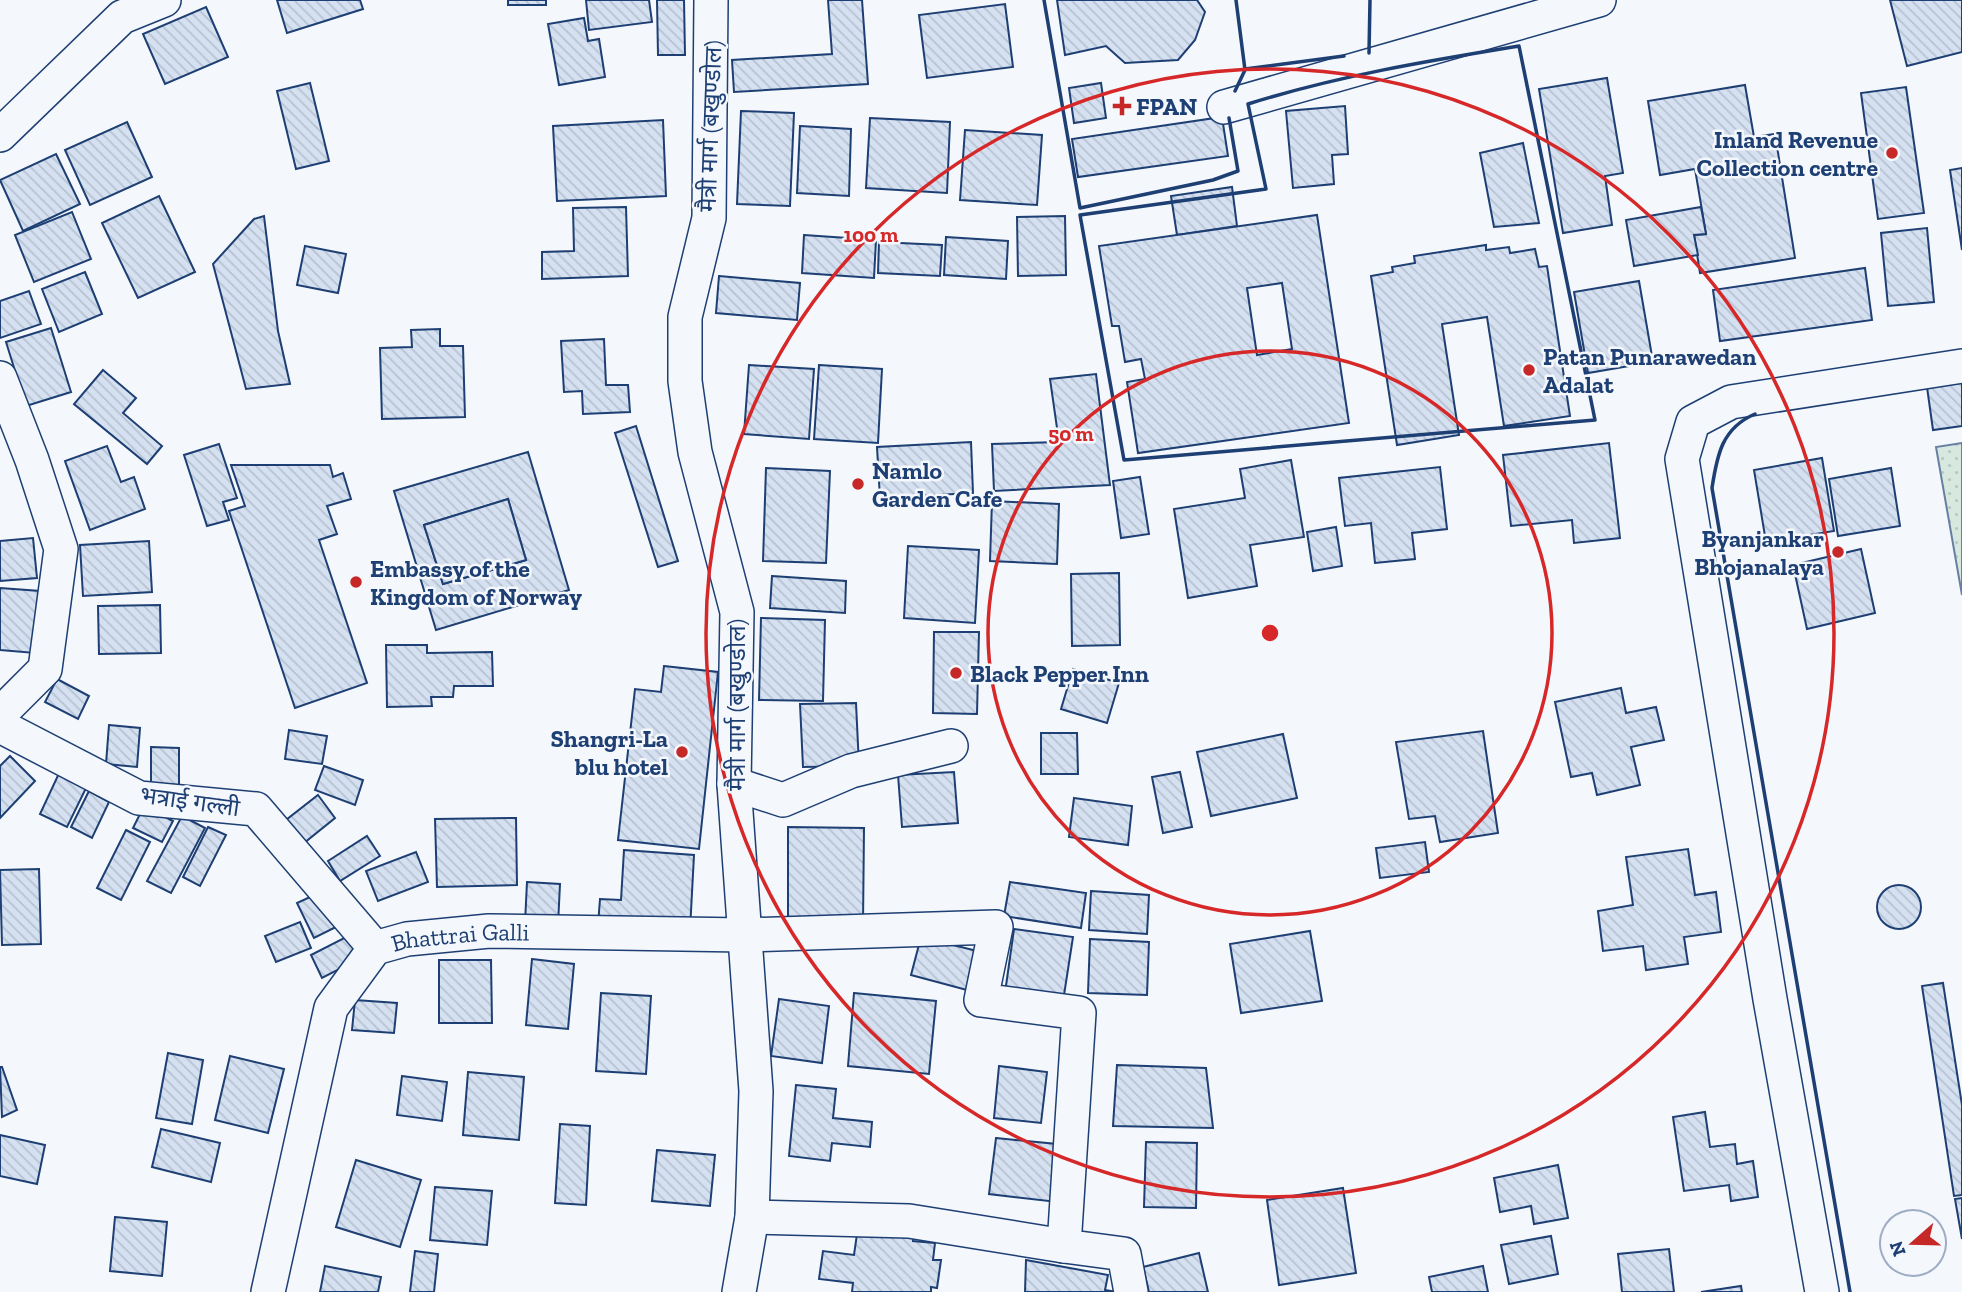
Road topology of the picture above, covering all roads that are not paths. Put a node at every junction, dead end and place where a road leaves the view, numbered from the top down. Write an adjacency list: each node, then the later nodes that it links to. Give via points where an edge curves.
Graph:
1 (164, 0): 5 (street, via 122,17)
2 (711, 0): 11 (street, मैत्री मार्ग (बखुण्डोल), via 709,218 685,317 685,381 695,452 737,612)
3 (1599, 0): 4 (street)
4 (1224, 107)
5 (0, 135)
6 (1962, 366): 19 (street, via 1731,402 1693,422 1682,459)
7 (0, 378): 8 (street, via 61,550 45,669)
8 (0, 714)
9 (0, 726): 13 (street, भत्राई गल्ली, via 139,798 256,809)
10 (951, 746): 11 (street, via 851,771 783,800)
11 (734, 784): 12 (street, मैत्री मार्ग (बखुण्डोल))
12 (744, 935): 13 (street, Bhattrai Galli, via 489,931 407,939); 14 (street, मैत्री मार्ग (बखुण्डोल), via 756,1091); 15 (street, Bhattrai Galli, via 996,927 981,1000 1079,1013)
13 (375, 948): 16 (street, Bhattrai Galli, via 331,1008)
14 (752, 1217): 15 (street, via 909,1221); 17 (street, मैत्री मार्ग (बखुण्डोल))
15 (1064, 1246): 18 (street, via 1124,1254)
16 (268, 1292)
17 (739, 1292)
18 (1130, 1292)
19 (1822, 1292)

